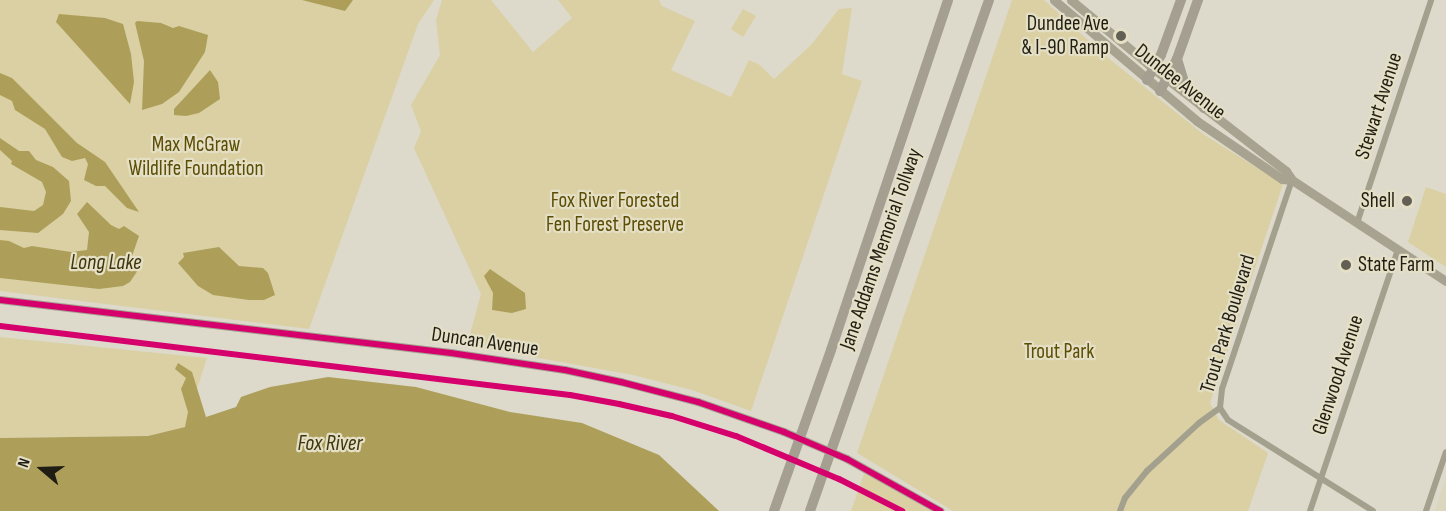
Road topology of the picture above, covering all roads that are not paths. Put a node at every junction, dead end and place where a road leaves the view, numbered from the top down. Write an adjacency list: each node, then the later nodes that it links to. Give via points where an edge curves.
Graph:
1 (948, 0): 22 (highway, Jane Addams Memorial Tollway, bridge)
2 (989, 0): 23 (highway, Jane Addams Memorial Tollway, bridge)
3 (1054, 0): 11 (main road, Dundee Avenue)
4 (1071, 0): 9 (main road, Dundee Avenue)
5 (1181, 0): 9 (highway)
6 (1198, 0): 8 (highway)
7 (1431, 0): 15 (street, Stewart Avenue)
8 (1177, 59): 10 (highway); 13 (highway, via 1186,88)
9 (1154, 69): 10 (main road, Dundee Avenue); 11 (highway)
10 (1167, 78): 12 (highway); 13 (main road, Dundee Avenue)
11 (1147, 80): 12 (main road, Dundee Avenue)
12 (1160, 90): 14 (main road, Dundee Avenue, via 1197,121 1281,179)
13 (1204, 108): 14 (main road, Dundee Avenue, via 1286,171)
14 (1292, 180): 15 (main road, Dundee Avenue); 19 (street, Trout Park Boulevard, via 1222,389)
15 (1357, 223): 16 (main road, Dundee Avenue)
16 (1398, 250): 17 (main road, Dundee Avenue); 21 (street, Glenwood Avenue)
17 (1446, 281)
18 (0, 300): 24 (street, Duncan Avenue, via 451,353 621,382 698,402 784,432 847,459)
19 (1220, 408): 21 (street, via 1228,420); 25 (street, Trout Park Boulevard, via 1147,471 1125,498)
20 (1446, 452): 28 (street)
21 (1321, 480): 26 (street, Glenwood Avenue); 27 (street)
22 (774, 511)
23 (810, 511)
24 (940, 511)
25 (1120, 511)
26 (1310, 511)
27 (1373, 511)
28 (1426, 511)

